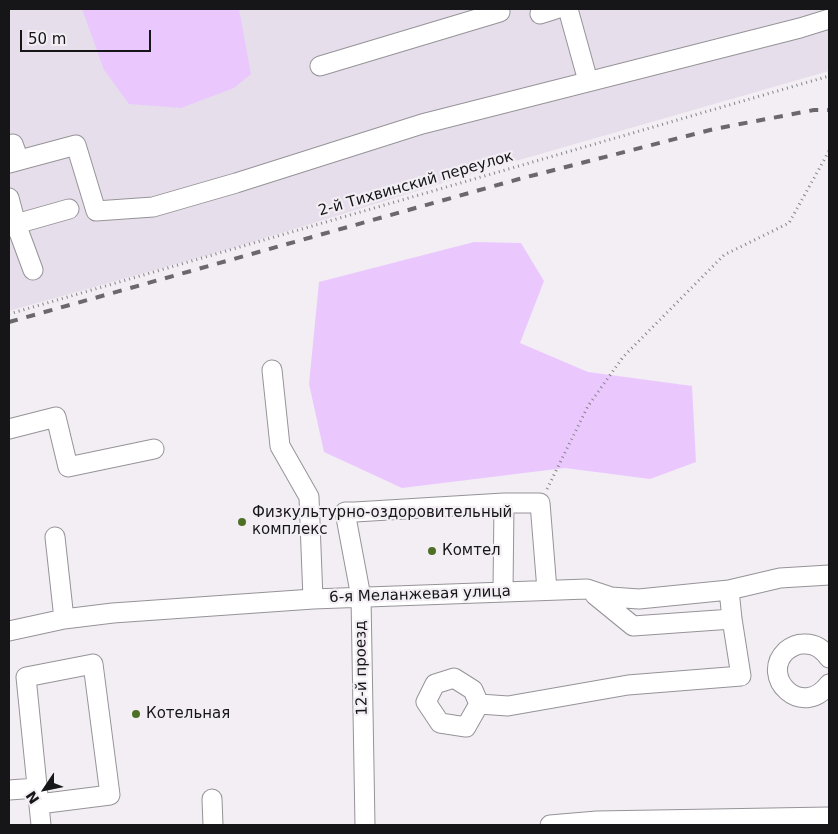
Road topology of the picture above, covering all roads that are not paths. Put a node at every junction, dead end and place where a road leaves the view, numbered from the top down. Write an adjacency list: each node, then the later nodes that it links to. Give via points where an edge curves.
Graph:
1 (499, 9): 4 (street, via 500,12)
2 (568, 9): 5 (street)
3 (829, 19): 5 (street)
4 (320, 66)
5 (588, 81): 6 (street, via 422,124 153,207 96,211 76,145)
6 (12, 156)
7 (9, 198): 9 (street)
8 (69, 209): 9 (street)
9 (12, 226): 10 (street)
10 (34, 270)
11 (272, 370): 22 (street, via 280,446 309,496)
12 (9, 429): 13 (street, via 56,417 68,467)
13 (154, 450)
14 (504, 503): 18 (street, via 540,503); 20 (street); 21 (street, 12-й проезд, via 345,512)
15 (55, 537): 23 (street)
16 (829, 575): 19 (street, 6-я Меланжевая улица, via 780,578)
17 (588, 589): 18 (street, 6-я Меланжевая улица); 19 (street, 6-я Меланжевая улица, via 611,597 639,599); 24 (street, via 633,626)
18 (547, 590): 20 (street, 6-я Меланжевая улица)
19 (730, 590): 24 (street)
20 (503, 591): 21 (street, 6-я Меланжевая улица)
21 (361, 598): 22 (street, 6-я Меланжевая улица); 35 (street, 12-й проезд)
22 (313, 599): 23 (street, 6-я Меланжевая улица)
23 (64, 619): 25 (street, 6-я Меланжевая улица)
24 (732, 619): 28 (street, via 741,676 628,685 508,706)
25 (9, 631)
26 (829, 658): 27 (street, via 816,646 799,644 784,653 778,678 782,686 797,698 816,696)
27 (829, 684)
28 (479, 704)
29 (9, 790): 30 (street)
30 (38, 796): 30 (street, via 26,677 93,664 110,795); 33 (street)
31 (212, 799): 34 (street)
32 (829, 817): 36 (street, via 598,821)
33 (41, 825)
34 (213, 825)
35 (365, 825)
36 (550, 825)

